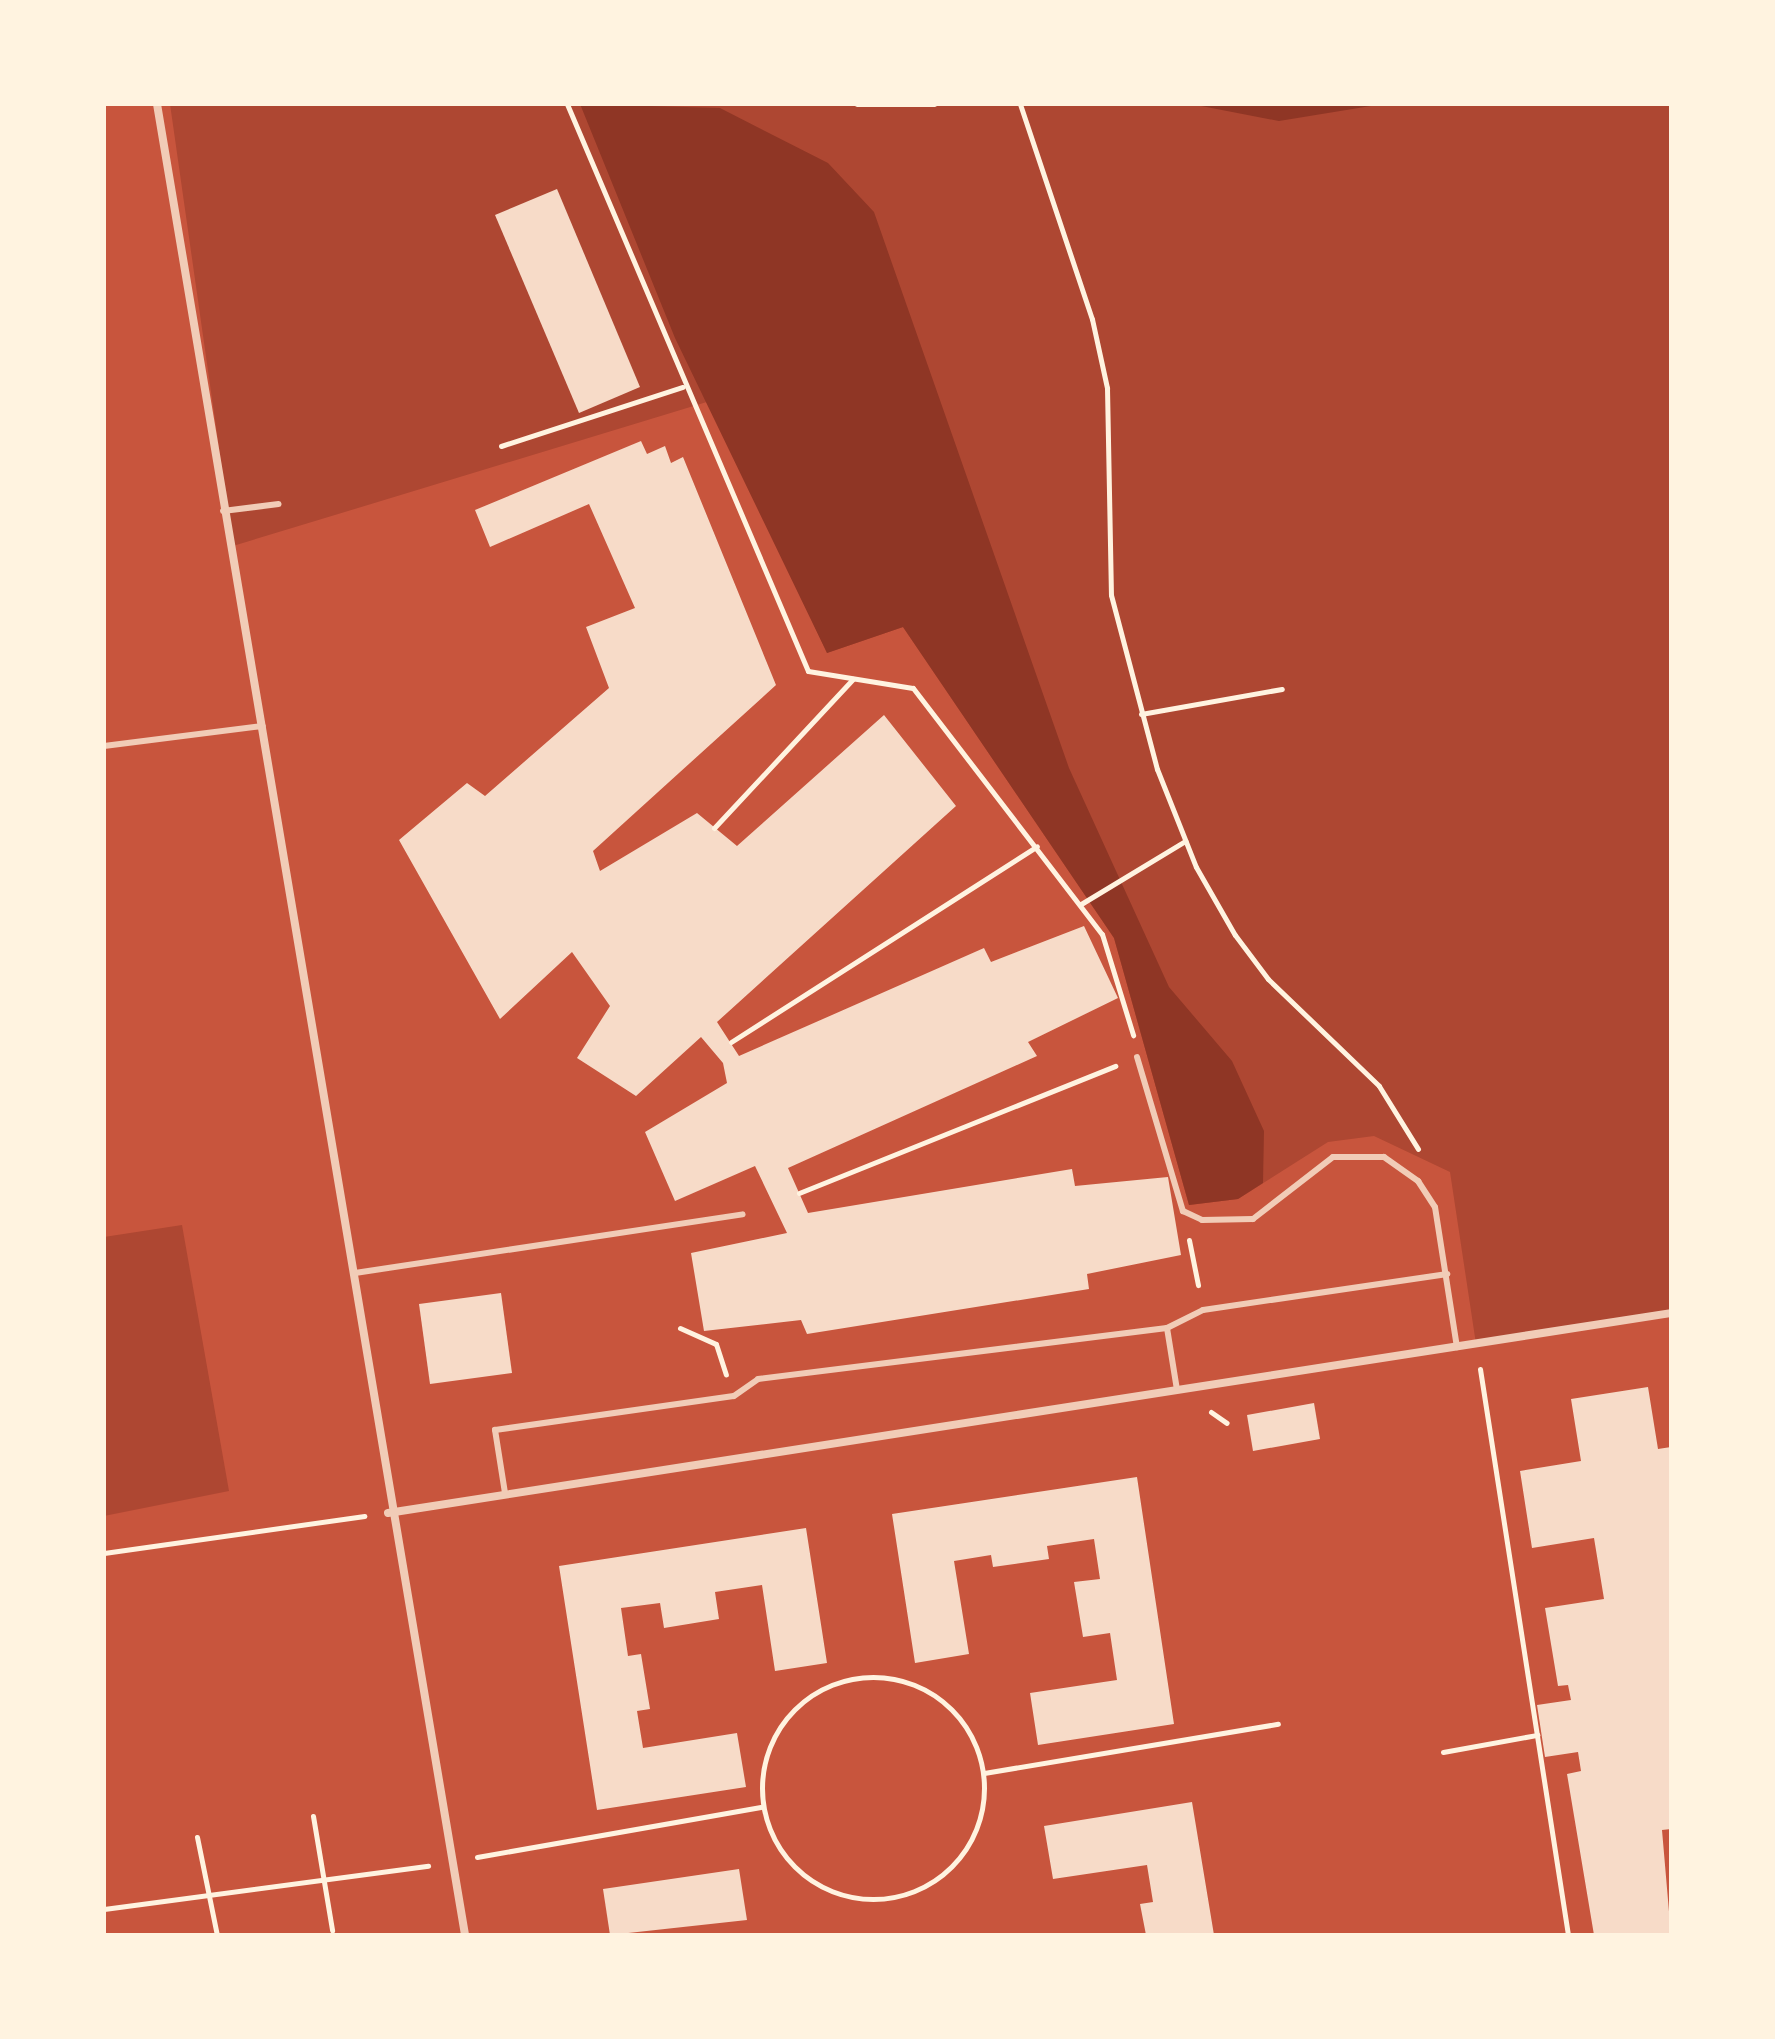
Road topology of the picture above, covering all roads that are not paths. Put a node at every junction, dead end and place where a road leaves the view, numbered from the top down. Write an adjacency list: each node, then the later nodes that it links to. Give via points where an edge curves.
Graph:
1 (157, 104): 3 (street)
2 (279, 504): 3 (lane)
3 (223, 511): 4 (street)
4 (263, 726): 5 (lane); 8 (street)
5 (104, 746)
6 (1137, 1057): 9 (lane, via 1183,1211 1202,1220 1253,1219 1333,1157 1365,1152 1418,1181 1435,1207)
7 (743, 1214): 8 (lane)
8 (355, 1273): 15 (street)
9 (1447, 1274): 11 (lane, via 1203,1310); 12 (lane)
10 (1671, 1313): 12 (street)
11 (1167, 1328): 13 (lane); 14 (lane, via 758,1379 734,1396 495,1430)
12 (1457, 1347): 13 (street)
13 (1177, 1390): 14 (street)
14 (505, 1493): 15 (street)
15 (388, 1513): 16 (street)
16 (465, 1935)

